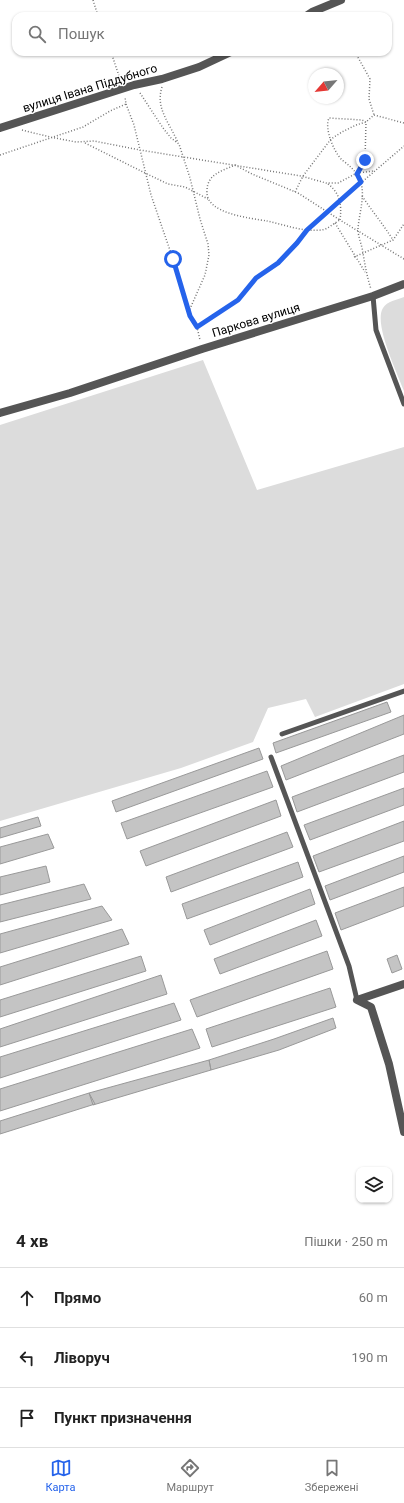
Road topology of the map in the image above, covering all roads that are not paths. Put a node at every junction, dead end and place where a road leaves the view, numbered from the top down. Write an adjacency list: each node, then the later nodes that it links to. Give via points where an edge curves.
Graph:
1 (341, 0): 2 (street)
2 (312, 12)
3 (222, 56): 4 (street, вулиця Івана Піддубного, via 199,67)
4 (0, 128)
5 (404, 284): 6 (street, Паркова вулиця)
6 (373, 296): 7 (lane, via 376,330); 8 (street, Паркова вулиця)
7 (404, 404)
8 (0, 413)
9 (404, 691): 10 (lane)
10 (282, 734)
11 (272, 757): 13 (lane, via 349,966)
12 (404, 984): 13 (street)
13 (357, 1000): 14 (street, via 371,1007 389,1064)
14 (404, 1132)

